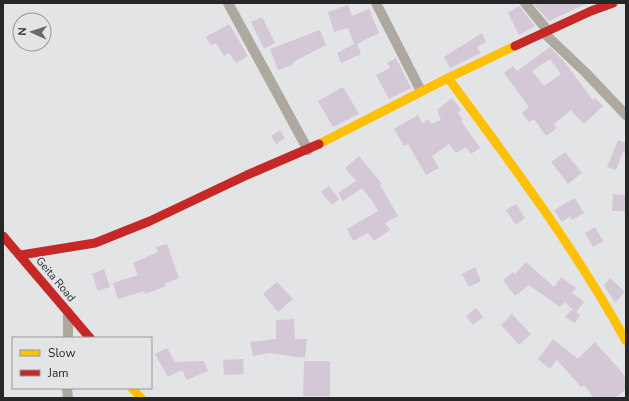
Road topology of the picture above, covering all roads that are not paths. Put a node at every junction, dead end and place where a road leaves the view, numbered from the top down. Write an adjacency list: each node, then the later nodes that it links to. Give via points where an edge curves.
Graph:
1 (228, 3): 9 (street)
2 (376, 3): 7 (street)
3 (525, 3): 5 (street)
4 (613, 3): 5 (main road)
5 (546, 32): 6 (main road); 8 (street)
6 (448, 78): 7 (main road); 15 (main road, via 568,246 597,289)
7 (421, 91): 9 (main road)
8 (626, 115)
9 (308, 150): 11 (main road, via 247,175 201,199 95,243)
10 (3, 236): 11 (main road, Geita Road)
11 (21, 255): 12 (main road, Geita Road)
12 (68, 312): 13 (street); 14 (main road, Geita Road)
13 (68, 337)
14 (89, 337)
15 (626, 341)
16 (133, 389): 17 (main road)
17 (140, 398)

